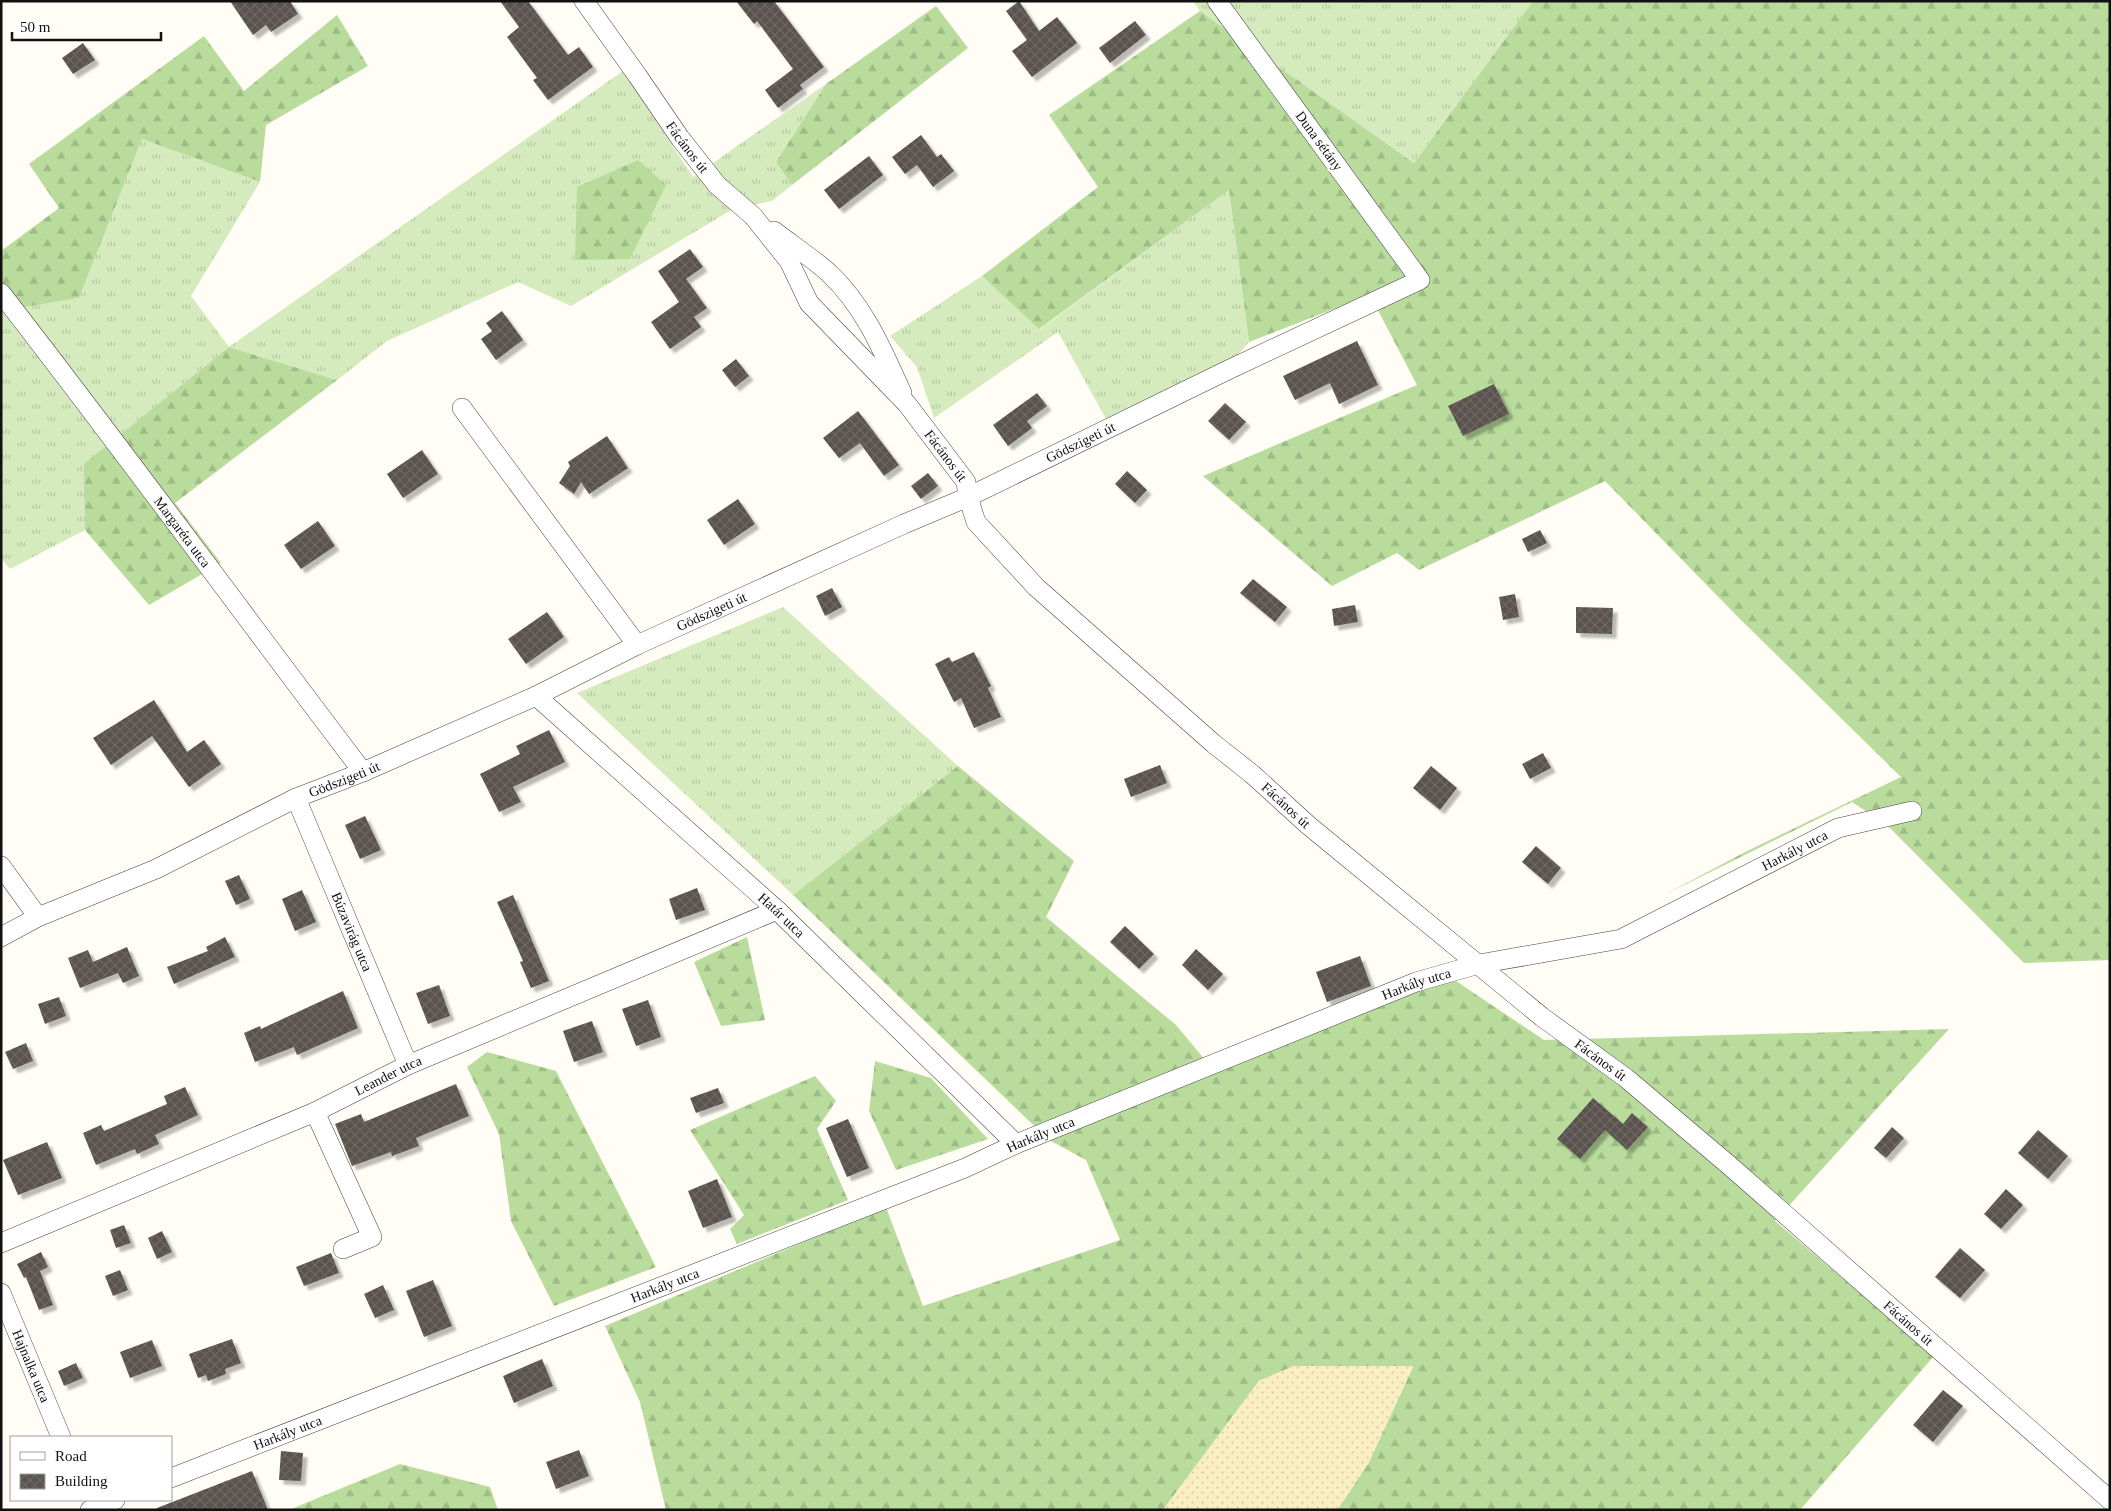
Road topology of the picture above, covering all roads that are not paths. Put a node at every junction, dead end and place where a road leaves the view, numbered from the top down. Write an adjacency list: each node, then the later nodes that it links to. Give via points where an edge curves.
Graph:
1 (584, 1): 3 (street, Fácános út, via 680,138 717,185)
2 (1217, 1): 4 (street, Duna sétány)
3 (753, 216): 6 (street, Fácános út, via 788,261 809,302); 6 (street, via 829,273 856,303 876,335)
4 (1420, 280): 8 (street, Gödszigeti út)
5 (1, 293): 11 (street, Margaréta utca, via 123,450)
6 (907, 404): 8 (street, Fácános út, via 966,482)
7 (462, 408): 9 (street)
8 (968, 497): 9 (street, Gödszigeti út); 18 (street, Fácános út, via 976,522 1036,587 1308,826)
9 (637, 645): 10 (street, Gödszigeti út)
10 (536, 696): 11 (street, Gödszigeti út); 15 (street, Határ utca)
11 (363, 772): 12 (street, Gödszigeti út)
12 (296, 798): 16 (street, Gödszigeti út, via 156,869); 19 (street, Búzavirág utca)
13 (1912, 812): 18 (street, Harkály utca, via 1838,828 1621,940)
14 (1, 866): 16 (street)
15 (777, 910): 19 (street, Leander utca); 21 (street, Határ utca)
16 (38, 917): 17 (street, Gödszigeti út)
17 (1, 937)
18 (1479, 964): 21 (street, Harkály utca, via 1416,982); 27 (street, Fácános út, via 1542,1017 1626,1078 1730,1166)
19 (408, 1065): 20 (street, Leander utca)
20 (315, 1112): 22 (street, Leander utca); 23 (street, via 372,1237)
21 (1016, 1144): 26 (street, Harkály utca, via 928,1183)
22 (1, 1243)
23 (343, 1249)
24 (1, 1293): 25 (street, Hajnalka utca)
25 (61, 1436)
26 (172, 1478)
27 (2110, 1500)
28 (111, 1501): 29 (street)
29 (90, 1507)

